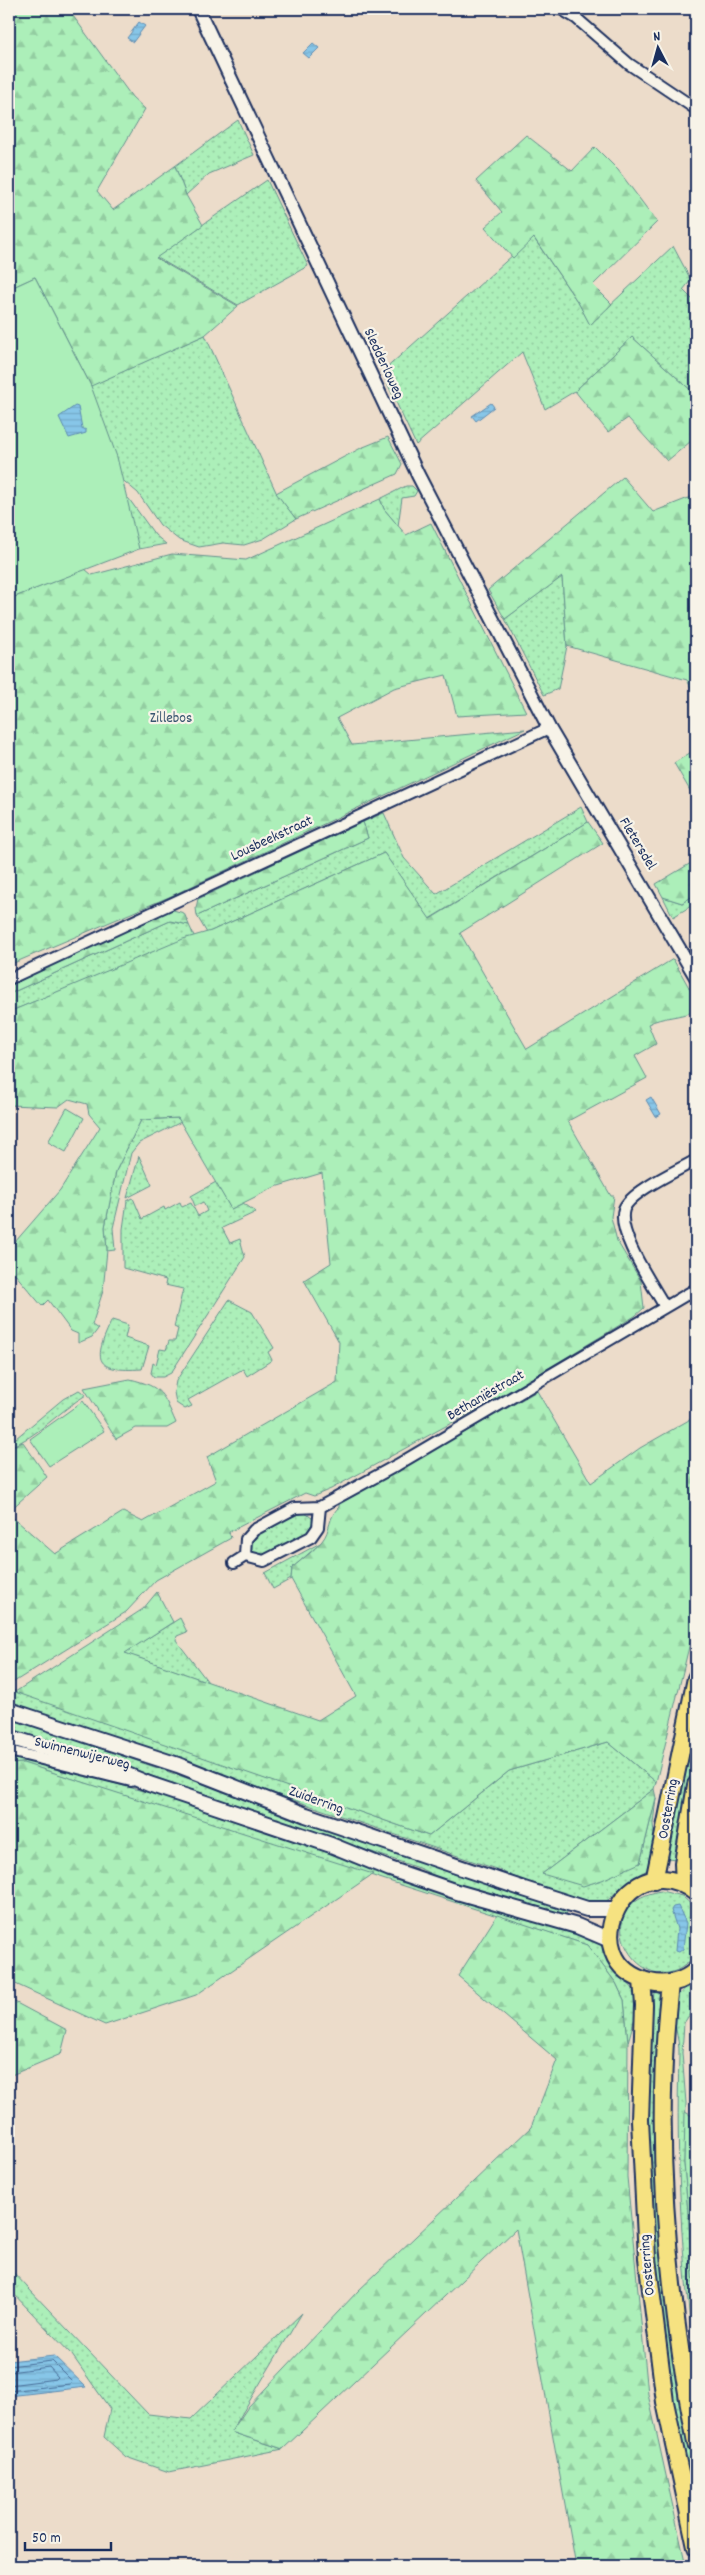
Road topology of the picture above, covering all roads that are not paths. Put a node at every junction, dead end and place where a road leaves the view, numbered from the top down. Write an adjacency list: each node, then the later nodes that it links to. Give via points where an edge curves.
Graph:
1 (198, 9): 5 (street, Sledderloweg, via 418,475)
2 (561, 9): 3 (street)
3 (575, 14): 4 (street, via 629,64)
4 (696, 109)
5 (549, 728): 6 (street, Fletersdel); 7 (street, Lousbeekstraat)
6 (696, 977)
7 (9, 979)
8 (696, 1160): 10 (street, via 637,1194 624,1209 624,1231)
9 (696, 1289): 10 (street, Bethaniëstraat)
10 (665, 1307): 11 (street, Bethaniëstraat)
11 (320, 1508): 12 (street, Bethaniëstraat, via 294,1508 254,1530 246,1539); 12 (street, via 318,1527 310,1537 264,1561)
12 (246, 1556): 13 (street)
13 (234, 1563)
14 (696, 1678): 20 (main road, Oosterring)
15 (9, 1710): 22 (main road, Zuiderring, via 178,1765 306,1816 524,1890 587,1909)
16 (9, 1737): 18 (main road, via 108,1767)
17 (9, 1751): 18 (street, Swinnenwijerweg, via 105,1777)
18 (149, 1784): 23 (main road, via 331,1845 449,1889 576,1926)
19 (696, 1785): 21 (main road, Oosterring, via 682,1863)
20 (654, 1881): 21 (main road, Oosterring, via 669,1881); 22 (main road, Oosterring, via 635,1887)
21 (690, 1889)
22 (615, 1909): 23 (main road, Oosterring, via 610,1924)
23 (610, 1940): 25 (main road, via 618,1960 632,1975)
24 (696, 1970): 26 (main road)
25 (642, 1980): 26 (main road); 28 (main road, Oosterring, via 640,2120 647,2258 665,2402)
26 (670, 1983): 27 (main road, Oosterring, via 664,2062 665,2185 678,2331)
27 (696, 2443)
28 (696, 2547)

